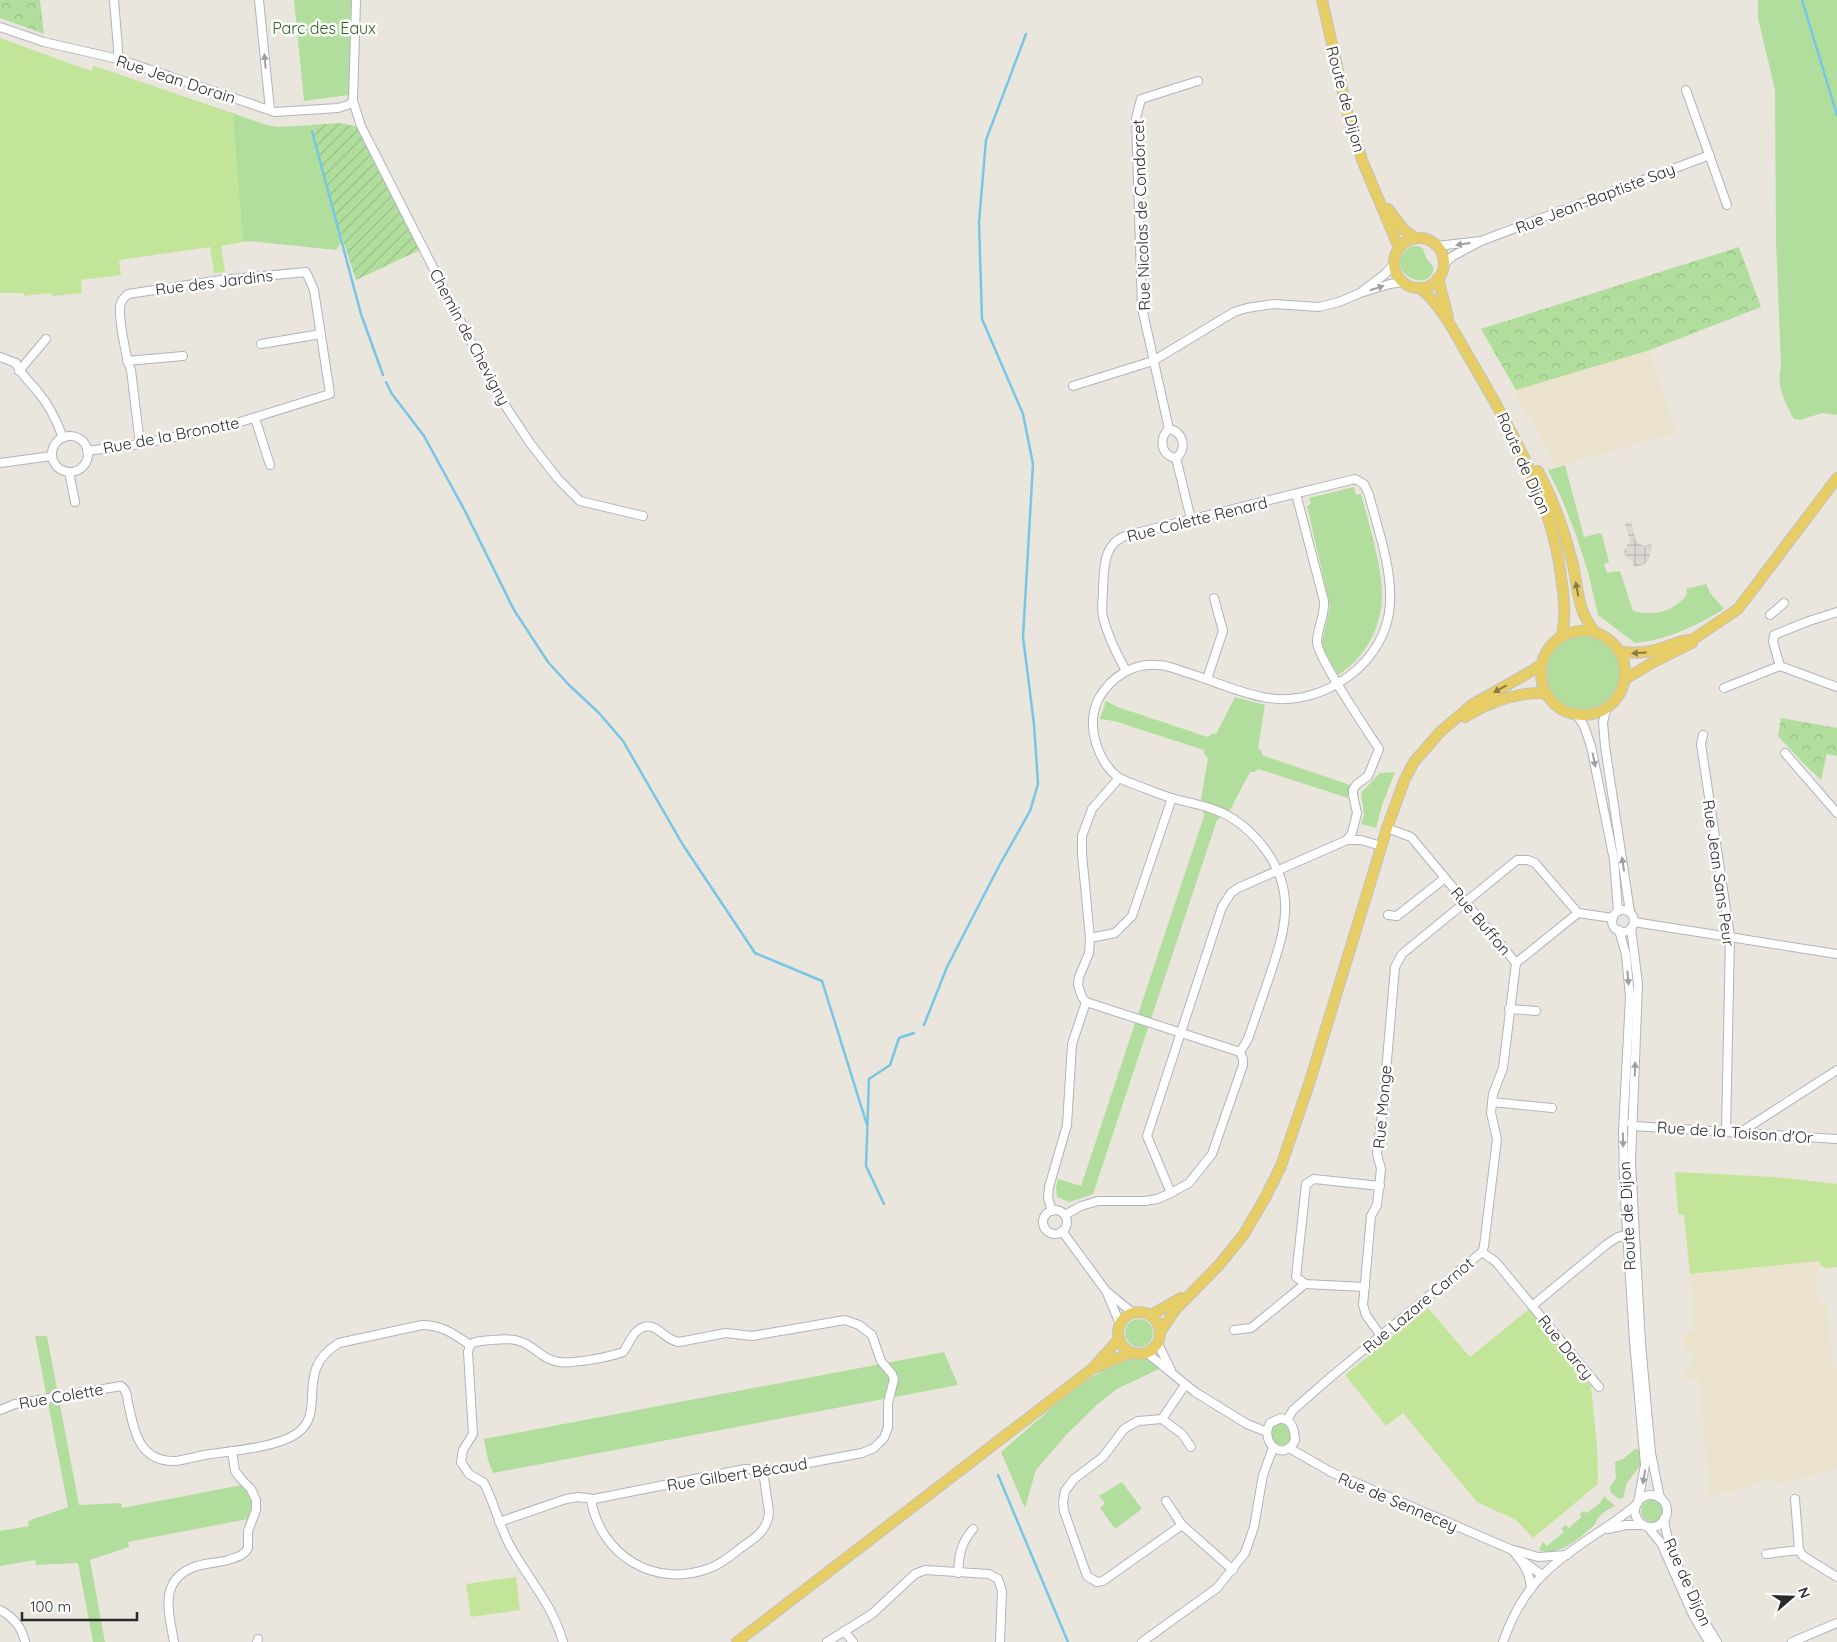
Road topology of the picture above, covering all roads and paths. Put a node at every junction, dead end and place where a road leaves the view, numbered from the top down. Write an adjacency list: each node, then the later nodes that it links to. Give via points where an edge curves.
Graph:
1 (114, 0): 6 (street)
2 (259, 0): 10 (street, one-way to 2)
3 (356, 0): 9 (street, Chemin de Chevigny)
4 (1322, 0): 12 (main road, Route de Dijon, via 1348,115 1362,160)
5 (0, 27): 6 (street, Rue Jean Dorain, via 44,42)
6 (118, 59): 10 (street, Rue Jean Dorain)
7 (1198, 81): 31 (street, Rue Nicolas de Condorcet, via 1141,99 1136,118 1142,308)
8 (1686, 90): 11 (street)
9 (353, 101): 10 (street, Rue Jean Dorain, via 332,109); 51 (street, Chemin de Chevigny, via 361,126 463,328 497,393 530,443 580,501)
10 (270, 110)
11 (1710, 155): 13 (street); 15 (street, Rue Jean-Baptiste Say)
12 (1378, 196): 14 (main road, Route de Dijon, via 1404,230); 17 (main road, Route de Dijon)
13 (1727, 205)
14 (1415, 238): 16 (main road); 17 (main road)
15 (1480, 241): 16 (street, Rue Jean-Baptiste Say, one-way to 16); 19 (street, Rue Jean-Baptiste Say)
16 (1437, 246): 19 (main road)
17 (1399, 248): 18 (main road)
18 (1394, 264): 21 (main road); 23 (street)
19 (1444, 264): 20 (main road)
20 (1438, 278): 22 (main road); 24 (main road, Route de Dijon)
21 (1403, 282): 22 (main road); 23 (street, one-way to 21)
22 (1420, 288): 24 (main road, Route de Dijon, via 1430,296)
23 (1360, 292): 31 (street, via 1319,308 1274,304 1234,312)
24 (1453, 329): 35 (main road, Route de Dijon)
25 (321, 334): 27 (street); 30 (street, Rue des Jardins, via 314,290 306,272 221,280 128,294 120,307); 34 (street, Rue des Jardins)
26 (46, 339): 32 (street)
27 (261, 344)
28 (0, 356): 32 (street, via 16,363)
29 (183, 356): 30 (street)
30 (127, 361): 39 (street, Rue des Jardins, via 131,370)
31 (1154, 361): 33 (street); 37 (street, Rue Nicolas de Condorcet)
32 (19, 371): 38 (street, via 49,406)
33 (1073, 386)
34 (330, 394): 36 (street, Rue de la Bronotte)
35 (1503, 415): 57 (main road, one-way to 35, via 1581,609 1564,534 1549,493); 58 (main road, Route de Dijon, via 1534,479 1552,528 1565,606)
36 (255, 418): 39 (street, Rue de la Bronotte, via 224,428); 44 (street, Rue de la Bronotte)
37 (1169, 429): 42 (street, via 1176,431 1182,440 1182,450); 42 (street, via 1163,435 1162,446 1168,455)
38 (63, 438): 40 (street, via 79,439); 41 (street, via 54,445)
39 (140, 444): 40 (street, Rue de la Bronotte)
40 (87, 451): 45 (street, via 87,459 80,469)
41 (52, 456): 43 (street); 45 (street, via 56,466)
42 (1176, 458): 52 (street)
43 (0, 463)
44 (270, 465)
45 (69, 472): 50 (street)
46 (1837, 478): 49 (main road)
47 (1837, 484): 49 (main road)
48 (1296, 494): 52 (street, Rue Colette Renard); 66 (street, via 1324,601 1318,649); 66 (street, Rue Colette Renard, via 1355,479 1364,484 1388,571 1390,606 1376,646 1355,671)
49 (1826, 494): 59 (main road, via 1738,609)
50 (75, 502)
51 (643, 516)
52 (1191, 519): 63 (street, Rue Colette Renard, via 1126,535 1108,550 1102,615 1112,646)
53 (1214, 598): 64 (street, via 1223,631)
54 (1784, 603): 56 (street)
55 (1837, 612): 62 (street, via 1774,635)
56 (1770, 615)
57 (1596, 633): 58 (main road, via 1578,631); 60 (main road)
58 (1562, 637): 61 (main road, via 1549,648)
59 (1692, 640): 60 (main road, one-way to 60, via 1650,652); 65 (main road, via 1692,643)
60 (1618, 651): 65 (main road, via 1624,665)
61 (1542, 664): 69 (main road, via 1541,679); 72 (main road, one-way to 72, via 1473,704)
62 (1780, 666): 67 (street); 68 (street)
63 (1126, 671): 64 (street, via 1156,665); 75 (street, via 1103,692 1093,722 1101,756)
64 (1207, 679): 66 (street, via 1277,699 1308,695)
65 (1624, 680): 70 (main road, via 1620,692)
66 (1338, 684): 79 (street, via 1379,749 1368,776 1356,785 1352,795 1357,813)
67 (1837, 687)
68 (1724, 688)
69 (1546, 694): 71 (main road, via 1561,709); 72 (main road, via 1512,696 1489,704)
70 (1607, 707): 71 (main road, via 1596,713); 85 (street, Route de Dijon, one-way to 70, via 1605,746 1603,722)
71 (1577, 715): 84 (street, one-way to 84, via 1591,746 1614,860)
72 (1440, 732): 78 (main road, via 1414,762)
73 (1703, 735): 91 (street, Rue Jean Sans Peur, via 1701,744)
74 (1784, 753): 77 (street)
75 (1119, 778): 76 (street); 92 (street, via 1092,809 1082,836)
76 (1172, 798): 81 (street, via 1214,809 1234,819 1264,847); 92 (street, via 1132,916 1115,933)
77 (1837, 813)
78 (1387, 828): 80 (main road); 82 (street, Rue Buffon, via 1411,837)
79 (1347, 840): 80 (street); 81 (street)
80 (1381, 846): 117 (main road, via 1281,1166 1244,1234 1220,1264)
81 (1277, 871): 98 (street, via 1238,888 1226,899); 99 (street, via 1284,898 1283,933 1248,1040)
82 (1445, 878): 83 (street, Rue Buffon); 87 (street, Rue Buffon, via 1397,916)
83 (1466, 904): 86 (street, Rue Monge, via 1517,860 1528,860 1535,863); 94 (street, Rue Buffon); 108 (street, Rue Monge, via 1402,954 1396,963 1377,1154 1381,1169)
84 (1618, 911): 85 (street); 88 (street)
85 (1630, 912): 89 (street, Route de Dijon)
86 (1578, 913): 88 (street); 94 (street)
87 (1388, 915)
88 (1613, 918): 90 (street, Route de Dijon, via 1614,926)
89 (1632, 925): 90 (street, via 1625,931); 91 (street); 104 (street, Route de Dijon, one-way to 89, via 1638,984)
90 (1619, 930): 102 (street, Route de Dijon, one-way to 102, via 1626,955 1630,997)
91 (1730, 936): 93 (street); 105 (street, Rue Jean Sans Peur)
92 (1090, 938): 95 (street, via 1089,953 1078,985)
93 (1837, 954)
94 (1516, 963): 96 (street, Rue Lazare Carnot)
95 (1086, 1002): 98 (street); 110 (street, via 1072,1044 1068,1125 1049,1187)
96 (1509, 1009): 97 (street); 101 (street, Rue Lazare Carnot, via 1503,1068)
97 (1536, 1011)
98 (1180, 1032): 99 (street); 109 (street, via 1147,1136)
99 (1240, 1052): 109 (street, via 1243,1065 1212,1154 1188,1183)
100 (1837, 1070): 106 (street)
101 (1492, 1102): 103 (street); 114 (street, Rue Lazare Carnot, via 1491,1114 1497,1139)
102 (1624, 1102): 104 (street); 113 (street, Route de Dijon, one-way to 113)
103 (1552, 1108)
104 (1633, 1126): 105 (street, Rue de la Toison d'Or); 144 (street, Route de Dijon, via 1631,1163 1641,1344 1651,1453)
105 (1726, 1132): 106 (street, Rue de la Toison d'Or)
106 (1741, 1132): 107 (street, Rue de la Toison d'Or)
107 (1837, 1140)
108 (1380, 1186): 115 (street, via 1314,1179 1306,1184 1296,1277); 116 (street, Rue Monge, via 1377,1206 1371,1216)
109 (1172, 1193): 111 (street, via 1145,1201 1098,1201)
110 (1052, 1211): 111 (street, via 1058,1210); 112 (street, via 1045,1215 1044,1226 1052,1233)
111 (1064, 1215): 112 (street, via 1066,1224)
112 (1062, 1231): 118 (street)
113 (1628, 1235): 119 (street, Rue Darcy, via 1607,1244); 148 (street, Route de Dijon, one-way to 148, via 1645,1465)
114 (1482, 1252): 119 (street, Rue Darcy, via 1496,1262); 125 (street, Rue Lazare Carnot)
115 (1305, 1284): 116 (street); 123 (street, via 1251,1328)
116 (1365, 1287): 125 (street, Rue Monge, via 1363,1305 1366,1315)
117 (1192, 1290): 121 (main road); 124 (main road)
118 (1106, 1291): 120 (street); 122 (street)
119 (1532, 1306): 134 (street, Rue Darcy)
120 (1133, 1313): 121 (main road); 122 (main road)
121 (1151, 1315): 124 (main road)
122 (1120, 1324): 126 (main road)
123 (1234, 1330)
124 (1160, 1331): 127 (main road)
125 (1381, 1336): 137 (street, Rue Lazare Carnot, via 1294,1410)
126 (1118, 1339): 129 (main road); 131 (main road)
127 (1158, 1344): 130 (main road); 132 (street)
128 (470, 1345): 142 (street, via 444,1328 431,1325 339,1343 318,1363 312,1382 311,1413 301,1430 282,1441); 143 (street, Rue Gilbert Bécaud, via 482,1341 517,1340 544,1358 561,1363 623,1352 635,1332 645,1327 658,1328 667,1338 679,1342 726,1333 752,1336 844,1320 859,1324 868,1331 881,1361 894,1379 888,1403 887,1433 874,1448 862,1453); 150 (street, via 473,1434 462,1450 461,1462 469,1474 484,1483)
129 (1130, 1353): 130 (main road); 131 (main road)
130 (1147, 1353): 132 (street)
131 (1092, 1369): 173 (main road)
132 (1176, 1378): 133 (street)
133 (1184, 1385): 136 (street); 138 (street, via 1247,1424)
134 (1599, 1387)
135 (0, 1410): 142 (street, Rue Colette, via 46,1398 118,1386 126,1392 136,1436 152,1456 176,1461)
136 (1162, 1419): 139 (street, via 1182,1434); 151 (street, via 1138,1421 1124,1429 1103,1458 1069,1484 1064,1495 1064,1511 1087,1576 1097,1582 1103,1581)
137 (1287, 1420): 138 (street, via 1272,1421); 141 (street, via 1294,1428 1295,1440)
138 (1267, 1432): 140 (street)
139 (1191, 1447)
140 (1274, 1448): 141 (street); 162 (street, via 1263,1475 1245,1553)
141 (1290, 1448): 155 (street, Rue de Sennecey, via 1330,1472)
142 (232, 1451): 171 (street, via 235,1471 256,1500 256,1513 248,1531 248,1548 238,1557 193,1568 176,1579 168,1603)
143 (764, 1471): 146 (street, Rue Gilbert Bécaud, via 746,1469); 146 (street, via 769,1512 764,1529 719,1564 691,1574 657,1573 625,1557 601,1531)
144 (1660, 1498): 148 (street, via 1646,1496); 149 (street, via 1667,1511)
145 (1795, 1499): 156 (street)
146 (591, 1500): 150 (street, Rue Gilbert Bécaud, via 566,1499)
147 (1166, 1501): 151 (street)
148 (1637, 1503): 152 (street, via 1635,1514); 154 (street)
149 (1664, 1520): 152 (street, via 1657,1526); 180 (street, Rue de Dijon, via 1674,1555)
150 (499, 1522): 172 (street, via 553,1613)
151 (1182, 1525): 162 (street)
152 (1645, 1526): 154 (street, via 1626,1525); 179 (street, Rue de Dijon, via 1661,1543 1693,1615)
153 (973, 1529): 163 (street, via 960,1549)
154 (1602, 1532): 158 (street)
155 (1510, 1549): 159 (street, Rue de Sennecey); 160 (street, Rue de Sennecey)
156 (1800, 1550): 157 (street); 165 (street, via 1803,1556)
157 (1766, 1554)
158 (1567, 1555): 159 (street, Rue de Sennecey); 161 (street)
159 (1538, 1557): 161 (street)
160 (1521, 1560): 164 (street, Rue de Sennecey); 166 (street, Rue de Sennecey)
161 (1548, 1569): 164 (street)
162 (1233, 1570): 177 (street, via 1217,1588)
163 (958, 1572): 169 (street, via 925,1570 916,1574 872,1614); 176 (street, via 989,1574 998,1579 1002,1591)
164 (1542, 1576): 166 (street)
165 (1837, 1577)
166 (1531, 1589): 178 (street, via 1510,1623)
167 (0, 1610): 170 (street, via 18,1625)
168 (1837, 1623): 181 (street)
169 (844, 1631): 174 (street); 175 (street)
170 (25, 1642)
171 (174, 1642)
172 (563, 1642)
173 (737, 1642)
174 (827, 1642)
175 (853, 1642)
176 (1000, 1642)
177 (1142, 1642)
178 (1503, 1642)
179 (1709, 1642)
180 (1717, 1642)
181 (1792, 1642)

